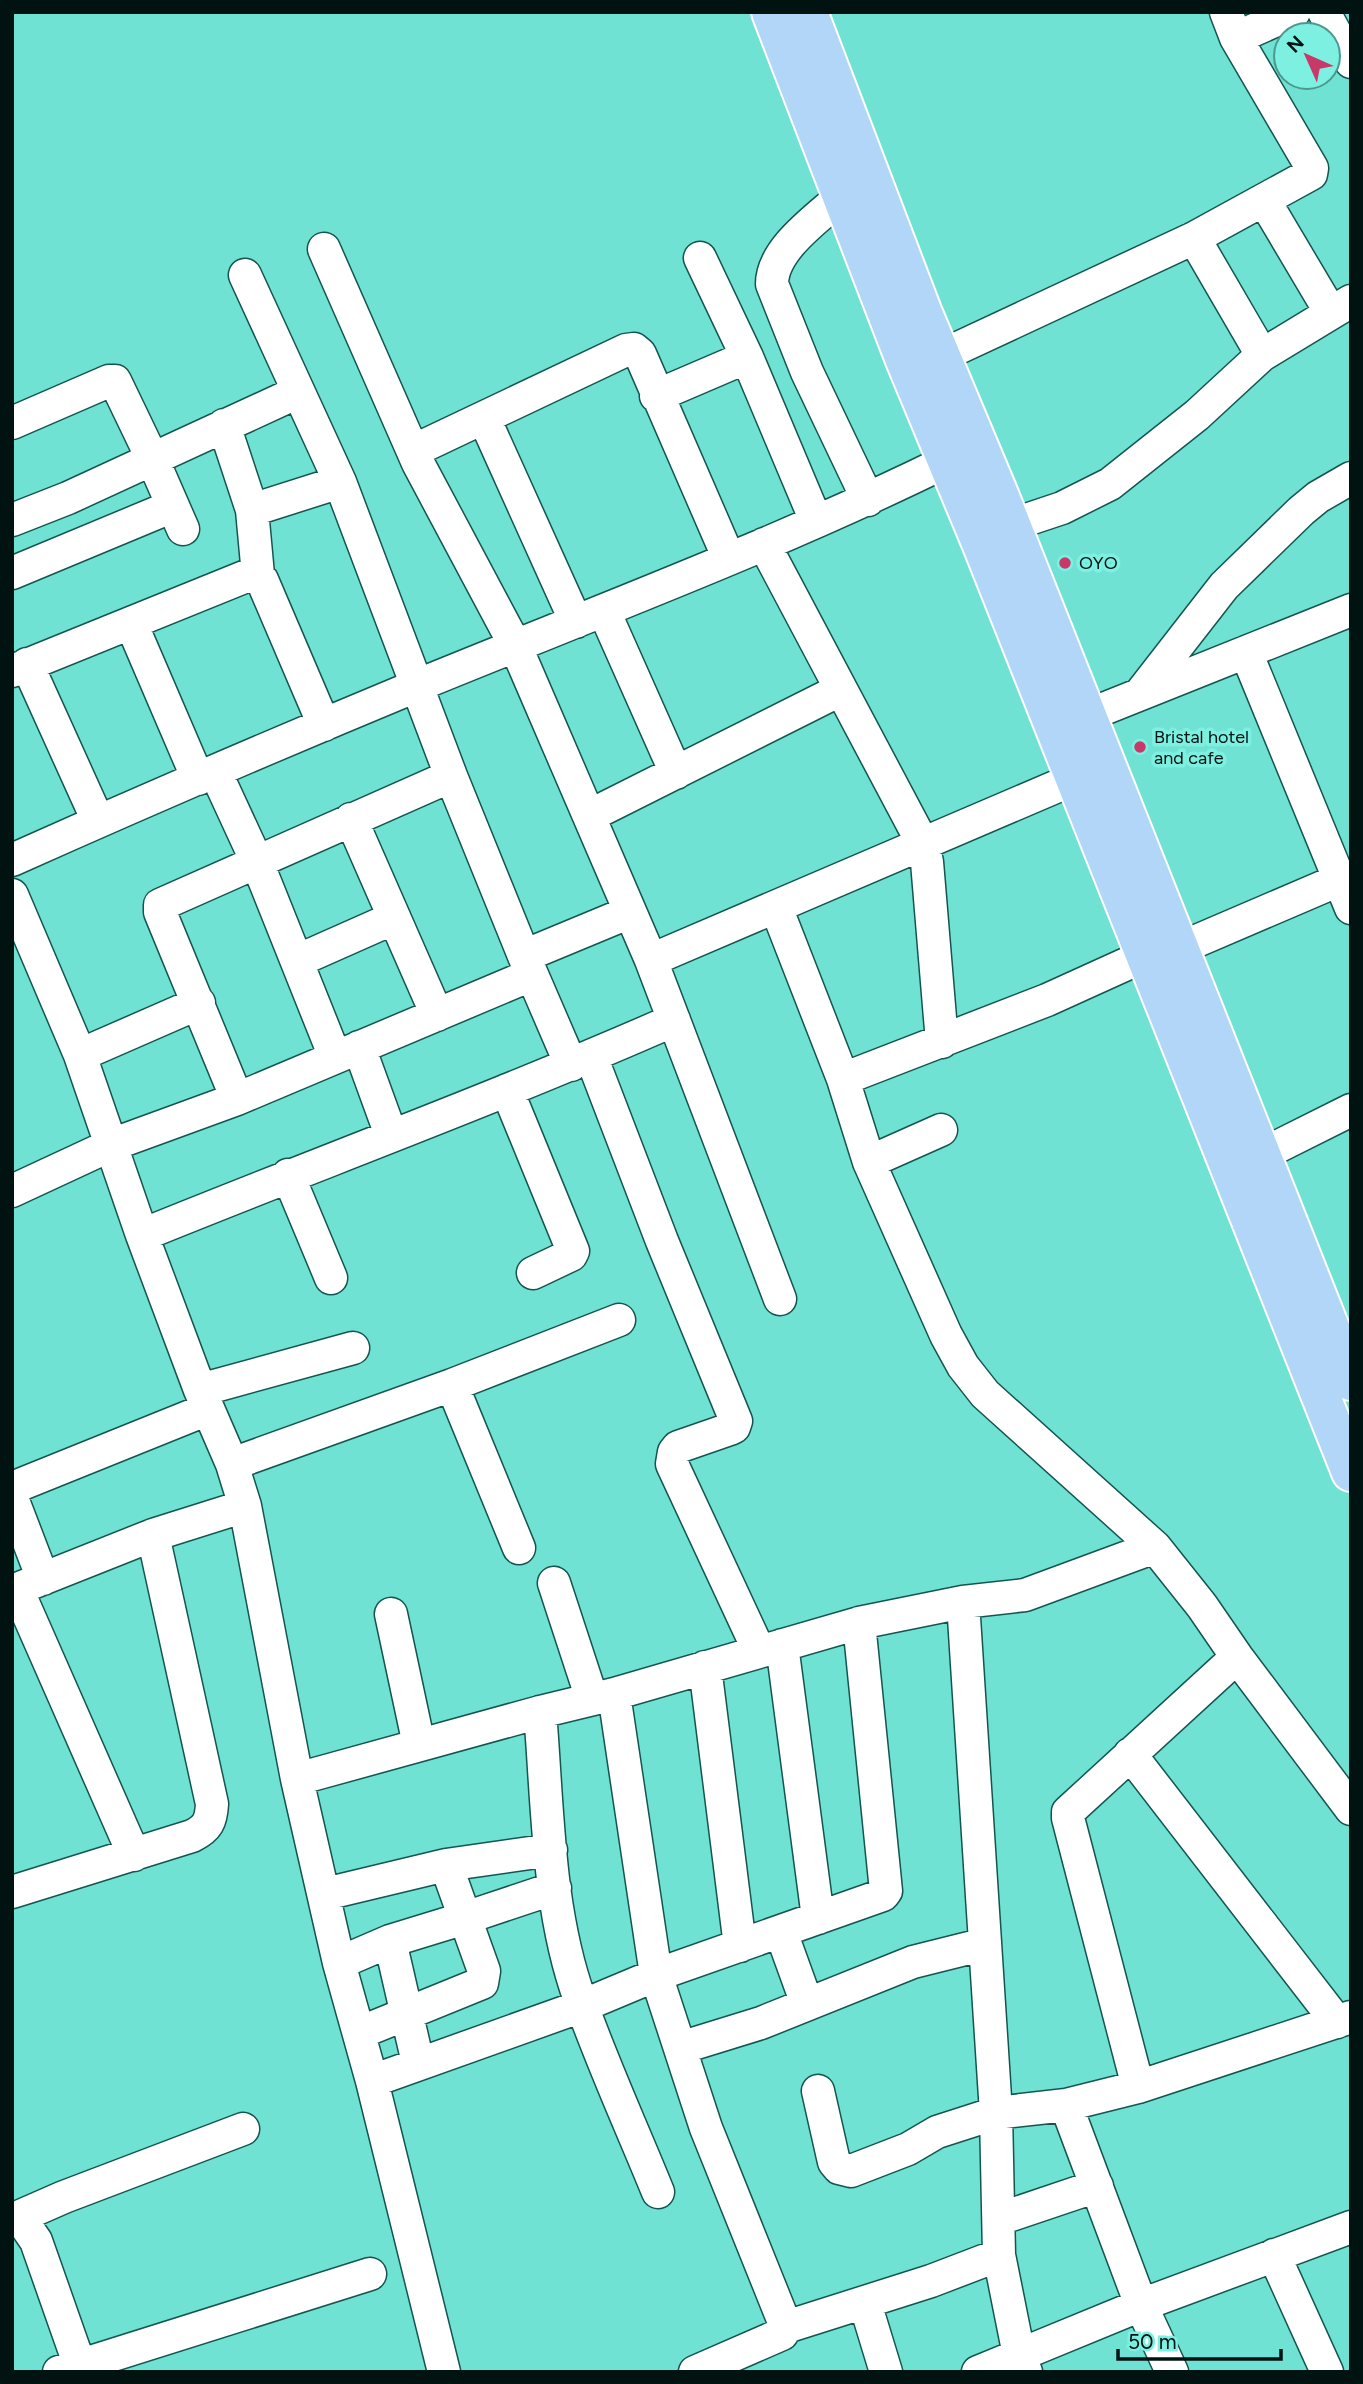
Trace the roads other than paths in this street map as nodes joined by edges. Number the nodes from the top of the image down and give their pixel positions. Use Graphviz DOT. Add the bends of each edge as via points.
graph roads {
  1 [pos="771,12"];
  2 [pos="808,12"];
  3 [pos="1294,12"];
  4 [pos="1324,12"];
  5 [pos="1231,25"];
  6 [pos="1351,62"];
  7 [pos="842,196"];
  8 [pos="1264,200"];
  9 [pos="1194,238"];
  10 [pos="324,249"];
  11 [pos="701,258"];
  12 [pos="245,275"];
  13 [pos="1341,307"];
  14 [pos="1262,355"];
  15 [pos="940,356"];
  16 [pos="747,357"];
  17 [pos="298,391"];
  18 [pos="656,396"];
  19 [pos="484,418"];
  20 [pos="12,423"];
  21 [pos="224,425"];
  22 [pos="414,451"];
  23 [pos="152,458"];
  24 [pos="947,461"];
  25 [pos="1351,478"];
  26 [pos="340,482"];
  27 [pos="868,500"];
  28 [pos="252,510"];
  29 [pos="12,520"];
  30 [pos="816,521"];
  31 [pos="1011,525"];
  32 [pos="764,544"];
  33 [pos="729,559"];
  34 [pos="12,573"];
  35 [pos="258,575"];
  36 [pos="1351,610"];
  37 [pos="590,616"];
  38 [pos="131,623"];
  39 [pos="516,647"];
  40 [pos="1246,652"];
  41 [pos="20,668"];
  42 [pos="417,686"];
  43 [pos="840,690"];
  44 [pos="1140,694"];
  45 [pos="1086,716"];
  46 [pos="324,725"];
  47 [pos="676,773"];
  48 [pos="206,775"];
  49 [pos="451,776"];
  50 [pos="1074,779"];
  51 [pos="589,816"];
  52 [pos="351,819"];
  53 [pos="98,821"];
  54 [pos="923,844"];
  55 [pos="12,860"];
  56 [pos="257,862"];
  57 [pos="1345,894"];
  58 [pos="12,895"];
  59 [pos="776,907"];
  60 [pos="630,912"];
  61 [pos="394,918"];
  62 [pos="1161,952"];
  63 [pos="651,960"];
  64 [pos="297,961"];
  65 [pos="528,965"];
  66 [pos="199,1003"];
  67 [pos="437,1015"];
  68 [pos="674,1020"];
  69 [pos="942,1042"];
  70 [pos="347,1052"];
  71 [pos="80,1055"];
  72 [pos="581,1061"];
  73 [pos="843,1079"];
  74 [pos="507,1090"];
  75 [pos="237,1099"];
  76 [pos="1351,1110"];
  77 [pos="941,1130"];
  78 [pos="391,1135"];
  79 [pos="111,1145"];
  80 [pos="1261,1155"];
  81 [pos="869,1162"];
  82 [pos="288,1175"];
  83 [pos="12,1191"];
  84 [pos="142,1235"];
  85 [pos="533,1273"];
  86 [pos="331,1278"];
  87 [pos="780,1299"];
  88 [pos="619,1320"];
  89 [pos="352,1348"];
  90 [pos="1351,1381"];
  91 [pos="452,1385"];
  92 [pos="204,1400"];
  93 [pos="233,1464"];
  94 [pos="1351,1472"];
  95 [pos="12,1488"];
  96 [pos="12,1498"];
  97 [pos="245,1506"];
  98 [pos="153,1535"];
  99 [pos="1155,1547"];
  100 [pos="519,1548"];
  101 [pos="554,1583"];
  102 [pos="24,1586"];
  103 [pos="963,1602"];
  104 [pos="391,1614"];
  105 [pos="859,1623"];
  106 [pos="770,1648"];
  107 [pos="1237,1657"];
  108 [pos="705,1667"];
  109 [pos="603,1696"];
  110 [pos="540,1712"];
  111 [pos="419,1745"];
  112 [pos="1130,1754"];
  113 [pos="297,1779"];
  114 [pos="1351,1809"];
  115 [pos="551,1850"];
  116 [pos="134,1854"];
  117 [pos="446,1865"];
  118 [pos="555,1888"];
  119 [pos="12,1892"];
  120 [pos="325,1894"];
  121 [pos="465,1918"];
  122 [pos="818,1918"];
  123 [pos="781,1932"];
  124 [pos="390,1941"];
  125 [pos="985,1944"];
  126 [pos="740,1947"];
  127 [pos="339,1963"];
  128 [pos="656,1975"];
  129 [pos="807,2004"];
  130 [pos="582,2006"];
  131 [pos="406,2015"];
  132 [pos="1344,2020"];
  133 [pos="359,2033"];
  134 [pos="680,2048"];
  135 [pos="418,2063"];
  136 [pos="372,2081"];
  137 [pos="1139,2087"];
  138 [pos="818,2091"];
  139 [pos="1066,2105"];
  140 [pos="996,2113"];
  141 [pos="243,2129"];
  142 [pos="1097,2186"];
  143 [pos="658,2192"];
  144 [pos="999,2218"];
  145 [pos="14,2219"];
  146 [pos="1351,2227"];
  147 [pos="999,2255"];
  148 [pos="1273,2255"];
  149 [pos="370,2274"];
  150 [pos="864,2303"];
  151 [pos="1141,2305"];
  152 [pos="786,2327"];
  153 [pos="1022,2364"];
  154 [pos="73,2369"];
  155 [pos="444,2372"];
  156 [pos="695,2372"];
  157 [pos="886,2372"];
  158 [pos="978,2372"];
  159 [pos="1172,2372"];
  160 [pos="1327,2372"];
  1 -- 7 [label="highway"];
  2 -- 15 [label="highway"];
  3 -- 5 [label="street"];
  4 -- 6 [label="street"];
  5 -- 8 [label="street" via="1313,170"];
  7 -- 24 [label="highway"];
  7 -- 27 [label="street" via="786,248 772,274 772,284 807,372"];
  8 -- 9 [label="street"];
  8 -- 13 [label="street"];
  9 -- 14 [label="street"];
  9 -- 15 [label="street"];
  10 -- 22 [label="street"];
  11 -- 16 [label="street"];
  12 -- 17 [label="street"];
  13 -- 14 [label="street"];
  14 -- 31 [label="street" via="1111,484 1062,508"];
  15 -- 31 [label="highway"];
  16 -- 18 [label="street"];
  16 -- 30 [label="street"];
  17 -- 21 [label="street"];
  17 -- 26 [label="street"];
  18 -- 19 [label="street" via="634,349"];
  18 -- 33 [label="street"];
  19 -- 22 [label="street"];
  19 -- 37 [label="street"];
  20 -- 23 [label="street" via="113,380"];
  21 -- 23 [label="street"];
  21 -- 28 [label="street"];
  22 -- 39 [label="street"];
  23 -- 29 [label="street"];
  23 -- 34 [label="street" via="178,518"];
  24 -- 27 [label="street"];
  24 -- 50 [label="highway"];
  25 -- 44 [label="street" via="1301,512 1224,586"];
  26 -- 28 [label="street"];
  26 -- 42 [label="street"];
  27 -- 30 [label="street"];
  28 -- 35 [label="street"];
  30 -- 32 [label="street"];
  31 -- 45 [label="highway"];
  32 -- 33 [label="street"];
  32 -- 43 [label="street"];
  33 -- 37 [label="street"];
  35 -- 38 [label="street" via="250,574"];
  35 -- 46 [label="street"];
  36 -- 40 [label="street"];
  37 -- 39 [label="street"];
  37 -- 47 [label="street"];
  38 -- 41 [label="street"];
  38 -- 48 [label="street"];
  39 -- 42 [label="street"];
  39 -- 51 [label="street"];
  40 -- 44 [label="street"];
  40 -- 57 [label="street"];
  41 -- 53 [label="street"];
  42 -- 46 [label="street"];
  42 -- 49 [label="street"];
  43 -- 47 [label="street"];
  43 -- 54 [label="street"];
  44 -- 45 [label="street"];
  45 -- 62 [label="highway"];
  46 -- 48 [label="street"];
  47 -- 51 [label="street"];
  48 -- 53 [label="street"];
  48 -- 56 [label="street"];
  49 -- 52 [label="street"];
  49 -- 65 [label="street"];
  50 -- 54 [label="street"];
  50 -- 62 [label="highway"];
  51 -- 60 [label="street"];
  52 -- 56 [label="street"];
  52 -- 61 [label="street"];
  53 -- 55 [label="street"];
  54 -- 59 [label="street"];
  54 -- 69 [label="street"];
  56 -- 64 [label="street"];
  56 -- 66 [label="street" via="158,907"];
  57 -- 62 [label="street"];
  58 -- 71 [label="street"];
  59 -- 63 [label="street"];
  59 -- 73 [label="street"];
  60 -- 63 [label="street"];
  60 -- 65 [label="street"];
  61 -- 64 [label="street"];
  61 -- 67 [label="street"];
  62 -- 69 [label="street"];
  62 -- 80 [label="highway"];
  62 -- 94 [label="highway"];
  63 -- 68 [label="street"];
  64 -- 70 [label="street"];
  65 -- 67 [label="street"];
  65 -- 72 [label="street"];
  66 -- 71 [label="street"];
  66 -- 75 [label="street"];
  67 -- 70 [label="street"];
  68 -- 72 [label="street"];
  68 -- 87 [label="street"];
  69 -- 73 [label="street"];
  70 -- 75 [label="street"];
  70 -- 78 [label="street"];
  71 -- 79 [label="street"];
  72 -- 74 [label="street"];
  72 -- 106 [label="street" via="736,1419 734,1427 678,1447 672,1464"];
  73 -- 81 [label="street"];
  74 -- 78 [label="street"];
  74 -- 85 [label="street" via="573,1251"];
  75 -- 79 [label="street"];
  76 -- 80 [label="street"];
  77 -- 81 [label="street"];
  78 -- 82 [label="street"];
  79 -- 83 [label="street"];
  79 -- 84 [label="street"];
  80 -- 90 [label="highway"];
  81 -- 99 [label="street" via="963,1366 985,1394"];
  82 -- 84 [label="street"];
  82 -- 86 [label="street"];
  84 -- 92 [label="street"];
  88 -- 91 [label="street"];
  89 -- 92 [label="street"];
  91 -- 93 [label="street"];
  91 -- 100 [label="street"];
  92 -- 93 [label="street"];
  92 -- 95 [label="street"];
  93 -- 97 [label="street"];
  96 -- 102 [label="street"];
  97 -- 98 [label="street"];
  97 -- 113 [label="street"];
  98 -- 102 [label="street"];
  98 -- 116 [label="street" via="212,1804 205,1829"];
  99 -- 103 [label="street" via="1025,1595"];
  99 -- 107 [label="street"];
  101 -- 109 [label="street"];
  102 -- 116 [label="street"];
  103 -- 105 [label="street"];
  103 -- 125 [label="street"];
  104 -- 111 [label="street"];
  105 -- 106 [label="street"];
  105 -- 122 [label="street" via="885,1893"];
  106 -- 108 [label="street"];
  106 -- 122 [label="street"];
  107 -- 112 [label="street"];
  107 -- 114 [label="street"];
  108 -- 109 [label="street"];
  108 -- 126 [label="street"];
  109 -- 110 [label="street"];
  109 -- 128 [label="street"];
  110 -- 111 [label="street"];
  110 -- 115 [label="street"];
  111 -- 113 [label="street"];
  112 -- 132 [label="street"];
  112 -- 137 [label="street" via="1068,1812 1068,1818"];
  113 -- 120 [label="street"];
  115 -- 117 [label="street"];
  115 -- 118 [label="street"];
  116 -- 119 [label="street"];
  117 -- 120 [label="street"];
  117 -- 121 [label="street"];
  118 -- 121 [label="street"];
  118 -- 130 [label="street"];
  120 -- 127 [label="street"];
  121 -- 124 [label="street"];
  121 -- 131 [label="street" via="484,1970 482,1983"];
  122 -- 123 [label="street"];
  123 -- 126 [label="street"];
  123 -- 129 [label="street"];
  124 -- 127 [label="street"];
  124 -- 131 [label="street"];
  125 -- 129 [label="street" via="913,1962"];
  125 -- 140 [label="street"];
  126 -- 128 [label="street"];
  127 -- 133 [label="street"];
  128 -- 130 [label="street"];
  128 -- 134 [label="street"];
  129 -- 134 [label="street"];
  130 -- 135 [label="street"];
  130 -- 143 [label="street"];
  131 -- 133 [label="street"];
  131 -- 135 [label="street"];
  132 -- 137 [label="street"];
  133 -- 136 [label="street"];
  134 -- 152 [label="street" via="706,2128"];
  135 -- 136 [label="street"];
  136 -- 155 [label="street"];
  137 -- 139 [label="street"];
  138 -- 140 [label="street" via="834,2162 844,2171"];
  139 -- 140 [label="street"];
  139 -- 142 [label="street"];
  140 -- 144 [label="street"];
  141 -- 145 [label="street"];
  142 -- 144 [label="street"];
  142 -- 151 [label="street"];
  144 -- 147 [label="street"];
  145 -- 154 [label="street" via="30,2229 36,2241"];
  146 -- 148 [label="street"];
  147 -- 150 [label="street"];
  147 -- 153 [label="street"];
  148 -- 151 [label="street"];
  148 -- 160 [label="street"];
  149 -- 154 [label="street"];
  150 -- 152 [label="street"];
  150 -- 157 [label="street"];
  151 -- 153 [label="street"];
  151 -- 159 [label="street"];
  152 -- 156 [label="street" via="782,2334"];
  153 -- 158 [label="street"];
}
